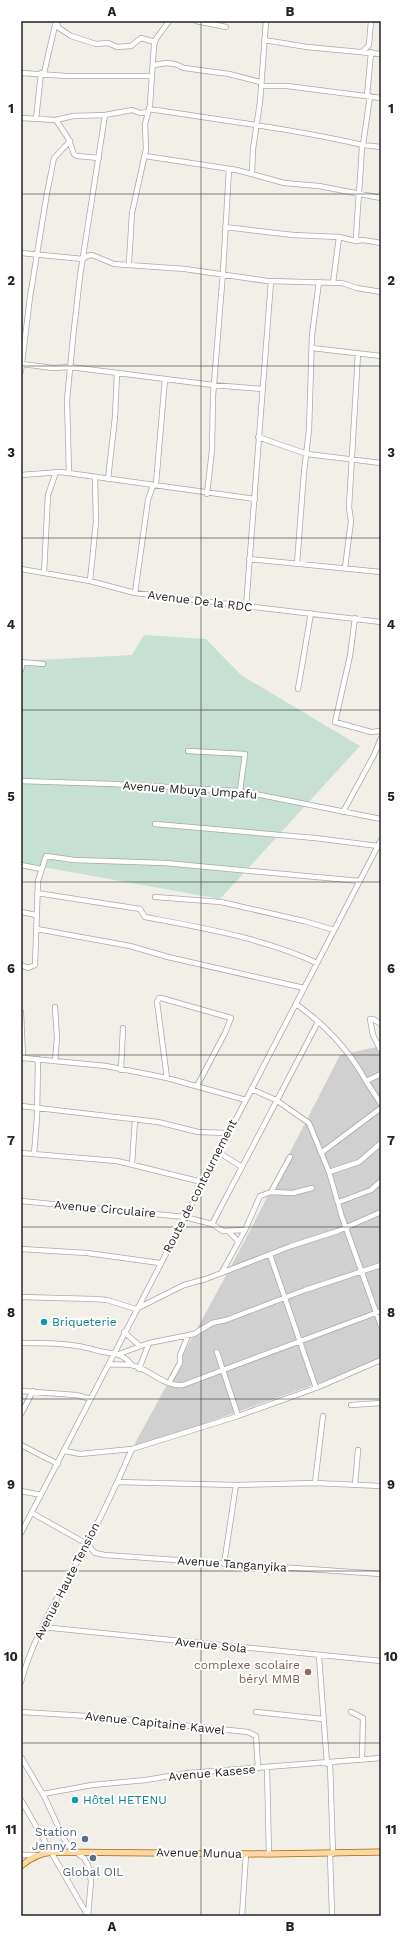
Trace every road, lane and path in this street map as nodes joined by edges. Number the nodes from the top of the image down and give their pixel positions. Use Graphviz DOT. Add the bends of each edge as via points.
graph roads {
  1 [pos="169,21"];
  2 [pos="196,21"];
  3 [pos="266,21"];
  4 [pos="371,21"];
  5 [pos="56,22"];
  6 [pos="226,26"];
  7 [pos="264,40"];
  8 [pos="155,42"];
  9 [pos="369,46"];
  10 [pos="362,52"];
  11 [pos="371,52"];
  12 [pos="381,54"];
  13 [pos="154,65"];
  14 [pos="21,73"];
  15 [pos="43,73"];
  16 [pos="152,76"];
  17 [pos="261,84"];
  18 [pos="368,96"];
  19 [pos="381,98"];
  20 [pos="149,111"];
  21 [pos="106,115"];
  22 [pos="21,118"];
  23 [pos="36,119"];
  24 [pos="56,120"];
  25 [pos="258,125"];
  26 [pos="70,141"];
  27 [pos="363,144"];
  28 [pos="381,147"];
  29 [pos="145,156"];
  30 [pos="98,158"];
  31 [pos="229,169"];
  32 [pos="252,174"];
  33 [pos="358,194"];
  34 [pos="381,198"];
  35 [pos="225,227"];
  36 [pos="339,237"];
  37 [pos="356,241"];
  38 [pos="381,243"];
  39 [pos="21,253"];
  40 [pos="37,254"];
  41 [pos="83,259"];
  42 [pos="129,263"];
  43 [pos="223,275"];
  44 [pos="271,280"];
  45 [pos="319,282"];
  46 [pos="333,283"];
  47 [pos="381,292"];
  48 [pos="312,348"];
  49 [pos="358,352"];
  50 [pos="381,356"];
  51 [pos="22,364"];
  52 [pos="70,367"];
  53 [pos="21,371"];
  54 [pos="117,373"];
  55 [pos="165,379"];
  56 [pos="213,386"];
  57 [pos="262,389"];
  58 [pos="258,437"];
  59 [pos="307,454"];
  60 [pos="352,460"];
  61 [pos="381,463"];
  62 [pos="56,472"];
  63 [pos="69,473"];
  64 [pos="21,475"];
  65 [pos="96,478"];
  66 [pos="108,479"];
  67 [pos="156,484"];
  68 [pos="207,494"];
  69 [pos="256,499"];
  70 [pos="249,559"];
  71 [pos="297,564"];
  72 [pos="345,568"];
  73 [pos="21,569"];
  74 [pos="381,572"];
  75 [pos="44,573"];
  76 [pos="90,581"];
  77 [pos="136,593"];
  78 [pos="246,607"];
  79 [pos="312,613"];
  80 [pos="355,618"];
  81 [pos="381,622"];
  82 [pos="22,662"];
  83 [pos="43,664"];
  84 [pos="21,670"];
  85 [pos="298,689"];
  86 [pos="381,731"];
  87 [pos="381,738"];
  88 [pos="188,751"];
  89 [pos="21,781"];
  90 [pos="240,791"];
  91 [pos="343,812"];
  92 [pos="381,819"];
  93 [pos="155,824"];
  94 [pos="381,840"];
  95 [pos="378,846"];
  96 [pos="21,864"];
  97 [pos="41,869"];
  98 [pos="360,881"];
  99 [pos="37,893"];
  100 [pos="155,896"];
  101 [pos="21,912"];
  102 [pos="36,915"];
  103 [pos="37,929"];
  104 [pos="334,930"];
  105 [pos="317,963"];
  106 [pos="21,965"];
  107 [pos="304,988"];
  108 [pos="296,1004"];
  109 [pos="55,1007"];
  110 [pos="21,1012"];
  111 [pos="318,1022"];
  112 [pos="381,1024"];
  113 [pos="123,1028"];
  114 [pos="381,1051"];
  115 [pos="22,1058"];
  116 [pos="38,1060"];
  117 [pos="55,1062"];
  118 [pos="121,1070"];
  119 [pos="381,1074"];
  120 [pos="167,1078"];
  121 [pos="366,1081"];
  122 [pos="197,1086"];
  123 [pos="251,1089"];
  124 [pos="246,1100"];
  125 [pos="276,1100"];
  126 [pos="381,1104"];
  127 [pos="21,1106"];
  128 [pos="37,1108"];
  129 [pos="381,1108"];
  130 [pos="135,1120"];
  131 [pos="228,1132"];
  132 [pos="381,1143"];
  133 [pos="218,1152"];
  134 [pos="21,1153"];
  135 [pos="321,1153"];
  136 [pos="34,1154"];
  137 [pos="290,1157"];
  138 [pos="132,1164"];
  139 [pos="242,1167"];
  140 [pos="329,1172"];
  141 [pos="381,1181"];
  142 [pos="202,1182"];
  143 [pos="312,1188"];
  144 [pos="271,1192"];
  145 [pos="21,1200"];
  146 [pos="339,1202"];
  147 [pos="381,1212"];
  148 [pos="185,1216"];
  149 [pos="212,1224"];
  150 [pos="346,1227"];
  151 [pos="245,1230"];
  152 [pos="228,1231"];
  153 [pos="238,1242"];
  154 [pos="21,1249"];
  155 [pos="270,1254"];
  156 [pos="160,1263"];
  157 [pos="381,1265"];
  158 [pos="222,1272"];
  159 [pos="362,1272"];
  160 [pos="21,1297"];
  161 [pos="285,1298"];
  162 [pos="136,1309"];
  163 [pos="381,1311"];
  164 [pos="376,1312"];
  165 [pos="381,1326"];
  166 [pos="124,1332"];
  167 [pos="188,1336"];
  168 [pos="300,1342"];
  169 [pos="149,1343"];
  170 [pos="21,1344"];
  171 [pos="140,1346"];
  172 [pos="217,1352"];
  173 [pos="116,1353"];
  174 [pos="381,1360"];
  175 [pos="109,1364"];
  176 [pos="132,1365"];
  177 [pos="139,1369"];
  178 [pos="223,1371"];
  179 [pos="169,1383"];
  180 [pos="316,1388"];
  181 [pos="21,1391"];
  182 [pos="33,1391"];
  183 [pos="92,1399"];
  184 [pos="381,1403"];
  185 [pos="351,1405"];
  186 [pos="21,1414"];
  187 [pos="238,1416"];
  188 [pos="323,1416"];
  189 [pos="21,1445"];
  190 [pos="132,1449"];
  191 [pos="358,1450"];
  192 [pos="65,1451"];
  193 [pos="58,1464"];
  194 [pos="117,1482"];
  195 [pos="315,1483"];
  196 [pos="236,1485"];
  197 [pos="355,1486"];
  198 [pos="381,1486"];
  199 [pos="21,1491"];
  200 [pos="41,1495"];
  201 [pos="32,1513"];
  202 [pos="21,1533"];
  203 [pos="87,1544"];
  204 [pos="224,1564"];
  205 [pos="381,1574"];
  206 [pos="42,1627"];
  207 [pos="319,1656"];
  208 [pos="381,1661"];
  209 [pos="21,1682"];
  210 [pos="21,1712"];
  211 [pos="256,1712"];
  212 [pos="352,1712"];
  213 [pos="323,1719"];
  214 [pos="21,1757"];
  215 [pos="381,1758"];
  216 [pos="362,1760"];
  217 [pos="329,1763"];
  218 [pos="258,1768"];
  219 [pos="266,1768"];
  220 [pos="43,1794"];
  221 [pos="21,1800"];
  222 [pos="74,1851"];
  223 [pos="51,1852"];
  224 [pos="381,1852"];
  225 [pos="246,1854"];
  226 [pos="269,1854"];
  227 [pos="331,1854"];
  228 [pos="21,1855"];
  229 [pos="37,1856"];
  230 [pos="21,1866"];
  231 [pos="88,1916"];
  232 [pos="242,1916"];
  233 [pos="332,1916"];
  1 -- 8 [label="street"];
  2 -- 6 [label="street"];
  3 -- 7 [label="street"];
  4 -- 9 [label="street"];
  5 -- 8 [label="street" via="59,28 71,36 96,44 131,46 141,38"];
  5 -- 15 [label="street"];
  7 -- 10 [label="street"];
  7 -- 17 [label="street"];
  8 -- 13 [label="street"];
  9 -- 10 [label="street"];
  9 -- 11 [label="street"];
  10 -- 11 [label="street"];
  11 -- 12 [label="street"];
  11 -- 18 [label="street"];
  13 -- 16 [label="street"];
  13 -- 17 [label="street" via="170,64 201,72 229,74"];
  14 -- 15 [label="street"];
  15 -- 16 [label="street" via="67,76"];
  15 -- 23 [label="street"];
  16 -- 20 [label="street"];
  17 -- 18 [label="street"];
  17 -- 25 [label="street"];
  18 -- 19 [label="street"];
  18 -- 27 [label="street"];
  20 -- 21 [label="street" via="144,113 132,110"];
  20 -- 25 [label="street"];
  20 -- 29 [label="street" via="145,124"];
  21 -- 24 [label="street" via="73,116"];
  21 -- 30 [label="street"];
  22 -- 23 [label="street"];
  23 -- 24 [label="street"];
  24 -- 26 [label="street"];
  25 -- 27 [label="street" via="306,134 320,134"];
  25 -- 32 [label="street" via="253,149"];
  26 -- 30 [label="street" via="77,156"];
  26 -- 40 [label="street" via="54,158"];
  27 -- 28 [label="street"];
  27 -- 33 [label="street"];
  29 -- 31 [label="street"];
  29 -- 42 [label="street" via="132,213"];
  30 -- 41 [label="street"];
  31 -- 32 [label="street"];
  31 -- 35 [label="street"];
  32 -- 33 [label="street" via="278,182 319,186"];
  33 -- 34 [label="street"];
  33 -- 37 [label="street"];
  35 -- 36 [label="street" via="293,235"];
  35 -- 43 [label="street"];
  36 -- 37 [label="street"];
  36 -- 46 [label="street"];
  37 -- 38 [label="street"];
  39 -- 40 [label="street"];
  40 -- 41 [label="street"];
  40 -- 51 [label="street"];
  41 -- 43 [label="street" via="92,255 114,264 185,269"];
  41 -- 52 [label="street"];
  43 -- 44 [label="street"];
  43 -- 56 [label="street"];
  44 -- 45 [label="street"];
  44 -- 57 [label="street"];
  45 -- 46 [label="street"];
  45 -- 48 [label="street"];
  46 -- 47 [label="street"];
  48 -- 49 [label="street"];
  48 -- 59 [label="street"];
  49 -- 50 [label="street"];
  49 -- 60 [label="street"];
  51 -- 52 [label="street" via="53,368"];
  51 -- 53 [label="street"];
  52 -- 54 [label="street"];
  52 -- 63 [label="street" via="67,400"];
  54 -- 55 [label="street"];
  54 -- 66 [label="street"];
  55 -- 56 [label="street"];
  55 -- 67 [label="street"];
  56 -- 57 [label="street"];
  56 -- 68 [label="street" via="212,450"];
  57 -- 58 [label="street"];
  58 -- 59 [label="street"];
  58 -- 69 [label="street"];
  59 -- 60 [label="street"];
  59 -- 71 [label="street"];
  60 -- 61 [label="street"];
  60 -- 72 [label="street" via="349,507 351,521"];
  62 -- 63 [label="street"];
  62 -- 64 [label="street"];
  62 -- 75 [label="street" via="48,495"];
  63 -- 65 [label="street"];
  65 -- 66 [label="street"];
  65 -- 76 [label="street" via="96,522"];
  66 -- 67 [label="street"];
  67 -- 68 [label="street"];
  67 -- 77 [label="street" via="148,500"];
  68 -- 69 [label="street"];
  69 -- 70 [label="street"];
  70 -- 71 [label="street"];
  70 -- 78 [label="street"];
  71 -- 72 [label="street"];
  72 -- 74 [label="street"];
  73 -- 75 [label="street, Avenue De la RDC"];
  75 -- 76 [label="street, Avenue De la RDC"];
  76 -- 77 [label="street, Avenue De la RDC"];
  77 -- 78 [label="street, Avenue De la RDC"];
  78 -- 79 [label="street, Avenue De la RDC"];
  79 -- 80 [label="street, Avenue De la RDC"];
  79 -- 85 [label="street"];
  80 -- 81 [label="street, Avenue De la RDC"];
  80 -- 86 [label="street" via="350,656 335,722 371,732"];
  82 -- 83 [label="street"];
  82 -- 84 [label="street"];
  87 -- 91 [label="street"];
  88 -- 90 [label="street" via="245,754"];
  89 -- 90 [label="street, Avenue Mbuya Umpafu"];
  90 -- 91 [label="street, Avenue Mbuya Umpafu"];
  91 -- 92 [label="street, Avenue Mbuya Umpafu"];
  93 -- 95 [label="street"];
  94 -- 95 [label="street, Route de contournement"];
  95 -- 98 [label="street, Route de contournement"];
  96 -- 97 [label="street"];
  97 -- 98 [label="street" via="46,856 82,861 165,863"];
  97 -- 99 [label="street"];
  98 -- 104 [label="street, Route de contournement"];
  99 -- 102 [label="street"];
  99 -- 105 [label="street" via="140,909 145,917 265,943"];
  100 -- 104 [label="street" via="221,902"];
  101 -- 102 [label="street"];
  102 -- 103 [label="street"];
  103 -- 106 [label="street" via="35,965 28,968"];
  103 -- 107 [label="street" via="130,946"];
  104 -- 105 [label="street, Route de contournement"];
  105 -- 107 [label="street, Route de contournement"];
  107 -- 108 [label="street, Route de contournement"];
  108 -- 111 [label="street"];
  108 -- 123 [label="street, Route de contournement"];
  109 -- 117 [label="street"];
  110 -- 115 [label="street"];
  111 -- 121 [label="street" via="356,1062"];
  111 -- 125 [label="street"];
  112 -- 114 [label="street" via="370,1019 373,1035"];
  113 -- 118 [label="street"];
  115 -- 116 [label="street"];
  116 -- 117 [label="street"];
  116 -- 128 [label="street"];
  117 -- 118 [label="street"];
  118 -- 120 [label="street"];
  119 -- 121 [label="street"];
  120 -- 122 [label="street"];
  120 -- 122 [label="street" via="158,998 231,1018"];
  121 -- 126 [label="street"];
  122 -- 124 [label="street"];
  123 -- 124 [label="street, Route de contournement"];
  123 -- 125 [label="street"];
  124 -- 131 [label="street, Route de contournement"];
  125 -- 135 [label="street" via="308,1121"];
  125 -- 139 [label="street"];
  127 -- 128 [label="street"];
  128 -- 130 [label="street"];
  128 -- 136 [label="street"];
  129 -- 135 [label="street"];
  130 -- 131 [label="street" via="158,1122 198,1132"];
  130 -- 138 [label="street"];
  131 -- 133 [label="street, Route de contournement"];
  132 -- 140 [label="street" via="359,1162"];
  133 -- 139 [label="street"];
  133 -- 142 [label="street, Route de contournement"];
  134 -- 136 [label="street"];
  135 -- 140 [label="street"];
  136 -- 138 [label="street"];
  137 -- 144 [label="street"];
  138 -- 142 [label="street"];
  139 -- 149 [label="street"];
  140 -- 146 [label="street"];
  141 -- 146 [label="street" via="371,1190"];
  142 -- 148 [label="street, Route de contournement"];
  143 -- 144 [label="street" via="293,1192"];
  144 -- 151 [label="street" via="260,1196"];
  145 -- 148 [label="street, Avenue Circulaire"];
  146 -- 150 [label="street"];
  147 -- 150 [label="street"];
  148 -- 149 [label="street, Avenue Circulaire"];
  148 -- 156 [label="street, Route de contournement"];
  149 -- 152 [label="street, Avenue Circulaire" via="218,1229"];
  150 -- 155 [label="street"];
  150 -- 159 [label="street"];
  151 -- 152 [label="street"];
  151 -- 153 [label="street"];
  152 -- 153 [label="street"];
  153 -- 158 [label="street"];
  154 -- 156 [label="street" via="87,1253"];
  155 -- 158 [label="street"];
  155 -- 161 [label="street"];
  156 -- 162 [label="street, Route de contournement"];
  157 -- 159 [label="street"];
  158 -- 162 [label="street" via="184,1285"];
  159 -- 161 [label="street"];
  159 -- 164 [label="street"];
  160 -- 162 [label="street" via="107,1300"];
  161 -- 167 [label="street" via="212,1323"];
  161 -- 168 [label="street"];
  162 -- 166 [label="street, Route de contournement"];
  163 -- 164 [label="street"];
  164 -- 165 [label="street"];
  164 -- 168 [label="street"];
  166 -- 171 [label="street"];
  166 -- 173 [label="street, Route de contournement"];
  167 -- 169 [label="street"];
  167 -- 179 [label="street" via="180,1355 180,1363"];
  168 -- 178 [label="street"];
  168 -- 180 [label="street"];
  169 -- 171 [label="street"];
  169 -- 177 [label="street"];
  170 -- 173 [label="street" via="56,1343"];
  171 -- 173 [label="street"];
  172 -- 178 [label="street"];
  173 -- 175 [label="street, Route de contournement"];
  173 -- 176 [label="street"];
  174 -- 180 [label="street"];
  175 -- 176 [label="street"];
  175 -- 183 [label="street, Route de contournement"];
  176 -- 177 [label="street"];
  177 -- 179 [label="street"];
  178 -- 179 [label="street" via="183,1385"];
  178 -- 187 [label="street"];
  180 -- 187 [label="street"];
  181 -- 182 [label="street"];
  182 -- 183 [label="street"];
  182 -- 186 [label="street"];
  183 -- 192 [label="street, Route de contournement"];
  184 -- 185 [label="street"];
  187 -- 190 [label="street"];
  188 -- 195 [label="street"];
  189 -- 193 [label="street"];
  190 -- 192 [label="street" via="80,1454"];
  190 -- 194 [label="street, Avenue Haute Tension"];
  191 -- 197 [label="street"];
  192 -- 193 [label="street, Route de contournement"];
  193 -- 200 [label="street, Route de contournement"];
  194 -- 196 [label="street"];
  194 -- 203 [label="street, Avenue Haute Tension"];
  195 -- 196 [label="street"];
  195 -- 197 [label="street"];
  196 -- 204 [label="street"];
  197 -- 198 [label="street"];
  199 -- 200 [label="street"];
  200 -- 201 [label="street, Route de contournement"];
  201 -- 202 [label="street, Route de contournement"];
  201 -- 203 [label="street, Avenue Tanganyika"];
  203 -- 204 [label="street, Avenue Tanganyika" via="95,1553 111,1556"];
  203 -- 206 [label="street, Avenue Haute Tension"];
  204 -- 205 [label="street, Avenue Tanganyika"];
  206 -- 207 [label="street, Avenue Sola"];
  206 -- 209 [label="street, Avenue Haute Tension"];
  207 -- 208 [label="street, Avenue Sola"];
  207 -- 213 [label="street"];
  210 -- 218 [label="street, Avenue Capitaine Kawel" via="104,1717 248,1732 256,1736"];
  211 -- 213 [label="street"];
  212 -- 216 [label="street" via="363,1718"];
  213 -- 217 [label="street"];
  214 -- 220 [label="street"];
  215 -- 216 [label="street, Avenue Kasese"];
  216 -- 217 [label="street, Avenue Kasese"];
  217 -- 219 [label="street, Avenue Kasese"];
  217 -- 227 [label="street"];
  218 -- 219 [label="street, Avenue Kasese"];
  218 -- 220 [label="street, Avenue Kasese" via="188,1773"];
  219 -- 226 [label="street"];
  220 -- 222 [label="street" via="64,1838"];
  221 -- 223 [label="street"];
  222 -- 223 [label="main road, Avenue Munua"];
  222 -- 225 [label="main road, Avenue Munua"];
  222 -- 231 [label="street" via="84,1858 90,1874"];
  223 -- 229 [label="main road, Avenue Munua"];
  223 -- 231 [label="street"];
  224 -- 227 [label="main road, Avenue Munua"];
  225 -- 226 [label="main road, Avenue Munua"];
  225 -- 232 [label="street"];
  226 -- 227 [label="main road, Avenue Munua"];
  227 -- 233 [label="street"];
  228 -- 229 [label="street"];
  229 -- 230 [label="main road, Avenue Munua"];
}
